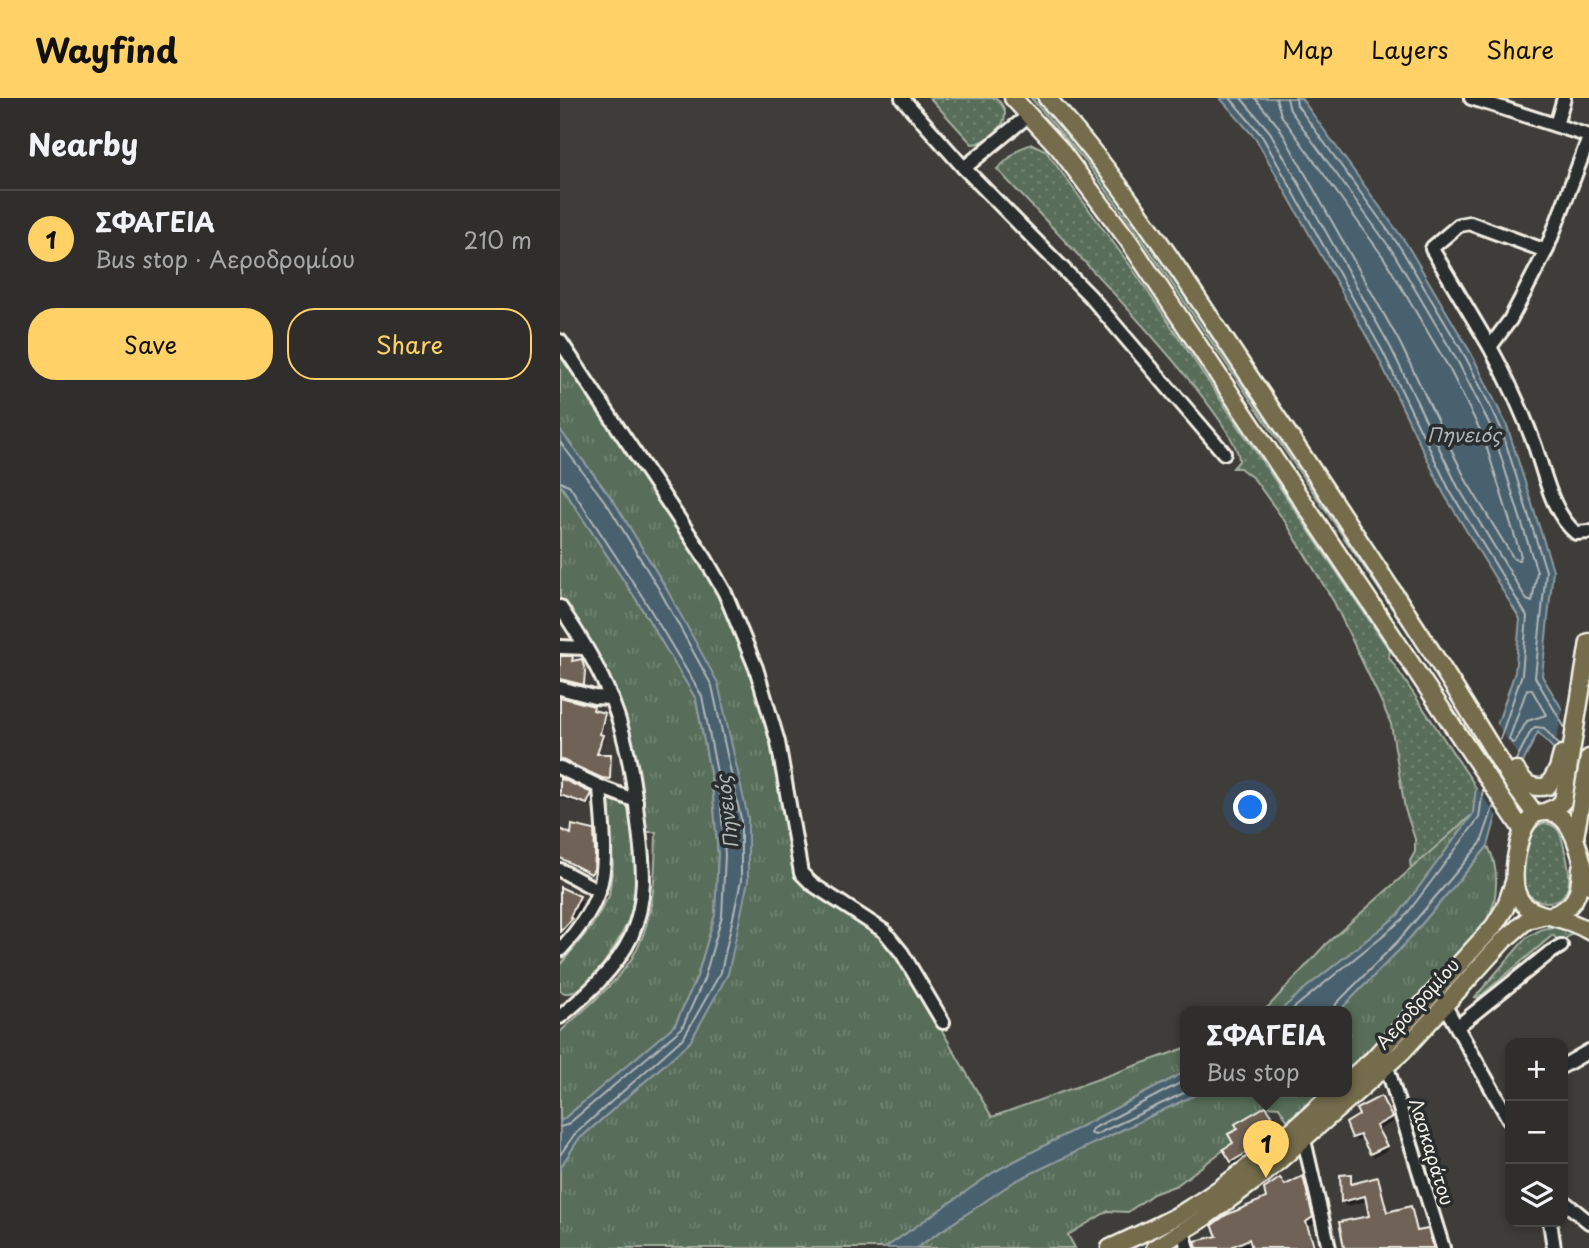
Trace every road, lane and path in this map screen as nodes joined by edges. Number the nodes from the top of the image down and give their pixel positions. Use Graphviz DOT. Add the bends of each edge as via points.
graph roads {
  1 [pos="902,98"];
  2 [pos="1013,98"];
  3 [pos="1046,98"];
  4 [pos="1471,98"];
  5 [pos="1564,98"];
  6 [pos="1029,116"];
  7 [pos="1556,125"];
  8 [pos="1589,137"];
  9 [pos="964,168"];
  10 [pos="1546,251"];
  11 [pos="560,341"];
  12 [pos="1490,347"];
  13 [pos="1224,453"];
  14 [pos="1589,532"];
  15 [pos="560,607"];
  16 [pos="1589,642"];
  17 [pos="560,647"];
  18 [pos="585,648"];
  19 [pos="560,688"];
  20 [pos="611,698"];
  21 [pos="1574,726"];
  22 [pos="1589,758"];
  23 [pos="560,768"];
  24 [pos="600,787"];
  25 [pos="1522,787"];
  26 [pos="636,801"];
  27 [pos="1541,812"];
  28 [pos="1576,830"];
  29 [pos="1523,831"];
  30 [pos="1581,862"];
  31 [pos="560,870"];
  32 [pos="1515,880"];
  33 [pos="1589,885"];
  34 [pos="599,891"];
  35 [pos="1545,916"];
  36 [pos="1586,927"];
  37 [pos="1561,946"];
  38 [pos="560,950"];
  39 [pos="1445,1006"];
  40 [pos="563,1010"];
  41 [pos="943,1022"];
  42 [pos="1458,1026"];
  43 [pos="1589,1051"];
  44 [pos="1568,1063"];
  45 [pos="1387,1067"];
  46 [pos="1352,1077"];
  47 [pos="1352,1096"];
  48 [pos="1329,1097"];
  49 [pos="1351,1097"];
  50 [pos="1505,1098"];
  51 [pos="1304,1140"];
  52 [pos="1568,1205"];
  53 [pos="1589,1222"];
  54 [pos="1551,1227"];
  55 [pos="1186,1240"];
  56 [pos="1138,1241"];
  57 [pos="1110,1248"];
  58 [pos="1155,1248"];
  59 [pos="1329,1248"];
  60 [pos="1443,1248"];
  61 [pos="1554,1248"];
  1 -- 9 [label="street"];
  2 -- 6 [label="main road"];
  3 -- 25 [label="main road" via="1161,244 1407,612 1496,755"];
  4 -- 7 [label="street"];
  5 -- 7 [label="street"];
  6 -- 9 [label="street"];
  6 -- 29 [label="main road" via="1128,240"];
  7 -- 8 [label="street"];
  8 -- 10 [label="street"];
  9 -- 13 [label="street" via="1090,296"];
  10 -- 12 [label="street" via="1510,320"];
  10 -- 12 [label="street" via="1470,223 1459,225 1433,247"];
  11 -- 41 [label="street" via="725,593 756,668 778,742 804,878 884,931"];
  12 -- 14 [label="street" via="1556,503 1570,528 1576,533"];
  15 -- 18 [label="street"];
  16 -- 21 [label="main road"];
  17 -- 18 [label="street"];
  18 -- 20 [label="street"];
  19 -- 20 [label="street"];
  20 -- 26 [label="street"];
  21 -- 25 [label="main road" via="1551,783"];
  21 -- 27 [label="main road" via="1563,801"];
  22 -- 28 [label="main road"];
  23 -- 24 [label="street"];
  24 -- 26 [label="street"];
  24 -- 34 [label="street" via="605,862"];
  25 -- 27 [label="main road"];
  26 -- 40 [label="street" via="644,869 640,911 619,957 594,986"];
  27 -- 28 [label="main road" via="1562,817"];
  27 -- 29 [label="main road"];
  28 -- 30 [label="main road"];
  29 -- 32 [label="main road"];
  30 -- 33 [label="main road"];
  30 -- 35 [label="main road" via="1570,906"];
  31 -- 34 [label="street"];
  32 -- 35 [label="main road" via="1521,902"];
  32 -- 46 [label="main road, Αεροδρομίου" via="1494,926"];
  34 -- 38 [label="street" via="589,913"];
  35 -- 36 [label="main road"];
  35 -- 39 [label="main road, Αεροδρομίου" via="1527,920 1493,949"];
  37 -- 42 [label="street"];
  39 -- 42 [label="street"];
  39 -- 45 [label="main road, Αεροδρομίου"];
  42 -- 50 [label="street"];
  43 -- 44 [label="street"];
  45 -- 47 [label="main road, Αεροδρομίου"];
  45 -- 60 [label="street, Λασκαράτου"];
  48 -- 56 [label="main road" via="1215,1191"];
  49 -- 51 [label="main road, Αεροδρομίου"];
  51 -- 55 [label="main road, Αεροδρομίου"];
  51 -- 59 [label="street"];
  52 -- 53 [label="street"];
  54 -- 61 [label="street"];
  55 -- 58 [label="main road, Αεροδρομίου"];
  56 -- 57 [label="main road"];
}
